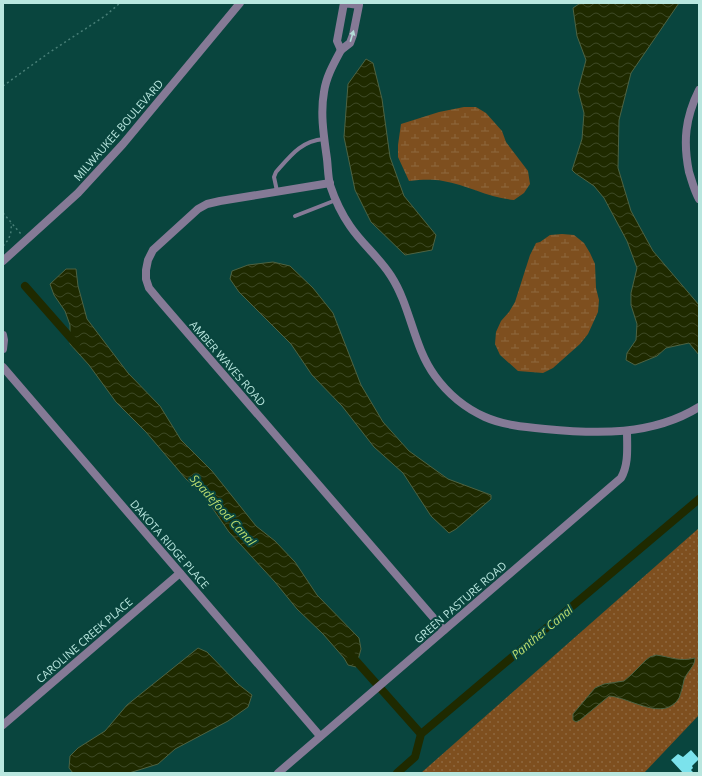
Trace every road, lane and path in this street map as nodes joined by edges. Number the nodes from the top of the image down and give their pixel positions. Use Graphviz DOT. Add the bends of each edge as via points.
graph roads {
  1 [pos="120,3"];
  2 [pos="240,3"];
  3 [pos="344,3"];
  4 [pos="359,4"];
  5 [pos="341,50"];
  6 [pos="3,86"];
  7 [pos="699,90"];
  8 [pos="324,139"];
  9 [pos="330,183"];
  10 [pos="277,191"];
  11 [pos="699,199"];
  12 [pos="336,200"];
  13 [pos="3,213"];
  14 [pos="295,216"];
  15 [pos="11,223"];
  16 [pos="26,240"];
  17 [pos="3,246"];
  18 [pos="3,261"];
  19 [pos="3,335"];
  20 [pos="3,349"];
  21 [pos="3,366"];
  22 [pos="699,407"];
  23 [pos="627,431"];
  24 [pos="180,572"];
  25 [pos="444,630"];
  26 [pos="3,725"];
  27 [pos="320,736"];
  28 [pos="278,773"];
  1 -- 6 [label="path"];
  2 -- 16 [label="street, MILWAUKEE BOULEVARD" via="123,144 78,193"];
  3 -- 4 [label="street"];
  3 -- 5 [label="street" via="337,41"];
  5 -- 4 [label="street, one-way" via="350,43"];
  5 -- 8 [label="street" via="324,91"];
  7 -- 11 [label="street" via="689,114 685,139 692,183"];
  8 -- 9 [label="street"];
  8 -- 10 [label="lane" via="304,144 284,163 274,177"];
  9 -- 10 [label="street, AMBER WAVES ROAD"];
  9 -- 12 [label="street"];
  10 -- 25 [label="street, AMBER WAVES ROAD" via="220,200 198,209 153,250 146,270 149,288"];
  12 -- 14 [label="lane"];
  12 -- 23 [label="street" via="350,227 384,264 392,277 426,362 458,401 485,417 516,426 567,431"];
  13 -- 15 [label="path"];
  15 -- 16 [label="path"];
  15 -- 17 [label="path" via="12,231"];
  16 -- 18 [label="street, MILWAUKEE BOULEVARD"];
  19 -- 20 [label="street"];
  21 -- 24 [label="street, DAKOTA RIDGE PLACE"];
  22 -- 23 [label="street" via="674,420"];
  23 -- 25 [label="street, GREEN PASTURE ROAD" via="626,464 620,478"];
  24 -- 26 [label="street, CAROLINE CREEK PLACE"];
  24 -- 27 [label="street, DAKOTA RIDGE PLACE"];
  25 -- 27 [label="street, GREEN PASTURE ROAD"];
  27 -- 28 [label="street, GREEN PASTURE ROAD"];
}
